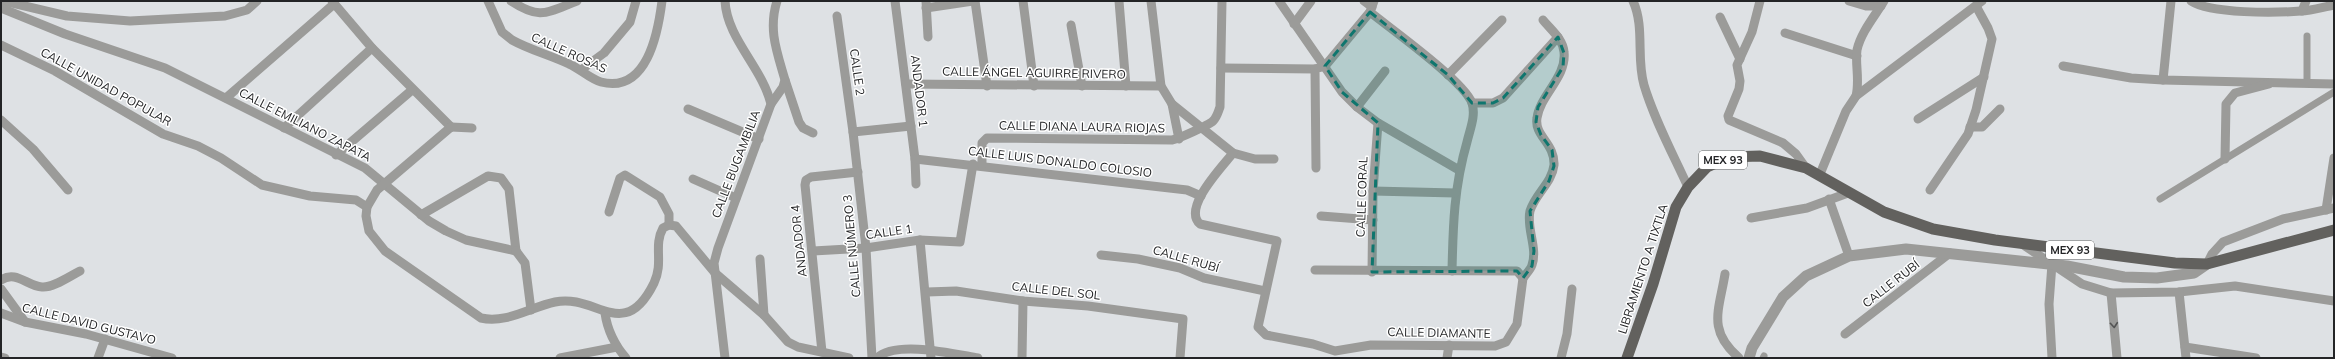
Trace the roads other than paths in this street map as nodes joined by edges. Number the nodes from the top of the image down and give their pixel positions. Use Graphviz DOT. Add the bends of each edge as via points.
graph roads {
  1 [pos="4,1"];
  2 [pos="257,1"];
  3 [pos="488,1"];
  4 [pos="511,1"];
  5 [pos="577,1"];
  6 [pos="636,1"];
  7 [pos="662,1"];
  8 [pos="725,1"];
  9 [pos="777,1"];
  10 [pos="895,1"];
  11 [pos="974,1"];
  12 [pos="1023,1"];
  13 [pos="1119,1"];
  14 [pos="1151,1"];
  15 [pos="1222,1"];
  16 [pos="1279,1"];
  17 [pos="1311,1"];
  18 [pos="1364,1"];
  19 [pos="1633,1"];
  20 [pos="1760,1"];
  21 [pos="1849,1"];
  22 [pos="2171,1"];
  23 [pos="2191,1"];
  24 [pos="2306,1"];
  25 [pos="333,2"];
  26 [pos="1883,3"];
  27 [pos="1979,3"];
  28 [pos="926,4"];
  29 [pos="2235,5"];
  30 [pos="2334,5"];
  31 [pos="1372,6"];
  32 [pos="1,8"];
  33 [pos="2302,11"];
  34 [pos="837,16"];
  35 [pos="1720,16"];
  36 [pos="1502,20"];
  37 [pos="1543,20"];
  38 [pos="1294,24"];
  39 [pos="1071,26"];
  40 [pos="1785,33"];
  41 [pos="928,36"];
  42 [pos="2307,36"];
  43 [pos="1558,37"];
  44 [pos="1,45"];
  45 [pos="372,48"];
  46 [pos="1857,56"];
  47 [pos="1740,59"];
  48 [pos="1325,66"];
  49 [pos="2063,66"];
  50 [pos="1221,68"];
  51 [pos="1315,69"];
  52 [pos="581,70"];
  53 [pos="1386,71"];
  54 [pos="1448,75"];
  55 [pos="1984,77"];
  56 [pos="785,80"];
  57 [pos="2163,80"];
  58 [pos="2278,82"];
  59 [pos="2307,83"];
  60 [pos="906,84"];
  61 [pos="2334,84"];
  62 [pos="987,86"];
  63 [pos="1034,86"];
  64 [pos="1082,86"];
  65 [pos="1126,86"];
  66 [pos="1162,86"];
  67 [pos="412,90"];
  68 [pos="2334,92"];
  69 [pos="1856,96"];
  70 [pos="226,98"];
  71 [pos="1472,103"];
  72 [pos="771,104"];
  73 [pos="1172,104"];
  74 [pos="1357,107"];
  75 [pos="688,108"];
  76 [pos="2000,109"];
  77 [pos="1918,119"];
  78 [pos="1,120"];
  79 [pos="1378,123"];
  80 [pos="911,126"];
  81 [pos="1202,126"];
  82 [pos="451,127"];
  83 [pos="284,128"];
  84 [pos="472,128"];
  85 [pos="1970,128"];
  86 [pos="853,132"];
  87 [pos="813,133"];
  88 [pos="1179,139"];
  89 [pos="759,140"];
  90 [pos="1233,153"];
  91 [pos="336,155"];
  92 [pos="2226,158"];
  93 [pos="2334,158"];
  94 [pos="915,159"];
  95 [pos="1274,159"];
  96 [pos="977,164"];
  97 [pos="1316,168"];
  98 [pos="1806,168"];
  99 [pos="1458,170"];
  100 [pos="858,172"];
  101 [pos="1820,174"];
  102 [pos="693,179"];
  103 [pos="383,184"];
  104 [pos="916,184"];
  105 [pos="1688,187"];
  106 [pos="68,190"];
  107 [pos="1930,190"];
  108 [pos="1373,191"];
  109 [pos="1455,193"];
  110 [pos="1848,193"];
  111 [pos="1201,196"];
  112 [pos="736,198"];
  113 [pos="1829,199"];
  114 [pos="2160,199"];
  115 [pos="367,207"];
  116 [pos="2330,209"];
  117 [pos="609,212"];
  118 [pos="421,215"];
  119 [pos="1321,216"];
  120 [pos="1751,218"];
  121 [pos="1373,220"];
  122 [pos="669,225"];
  123 [pos="2334,230"];
  124 [pos="920,240"];
  125 [pos="2022,244"];
  126 [pos="866,248"];
  127 [pos="516,251"];
  128 [pos="813,251"];
  129 [pos="1950,253"];
  130 [pos="1101,254"];
  131 [pos="1849,256"];
  132 [pos="760,259"];
  133 [pos="2052,264"];
  134 [pos="2207,264"];
  135 [pos="1315,270"];
  136 [pos="80,271"];
  137 [pos="1452,271"];
  138 [pos="1372,272"];
  139 [pos="715,273"];
  140 [pos="1725,274"];
  141 [pos="1524,278"];
  142 [pos="1,280"];
  143 [pos="1572,289"];
  144 [pos="1,290"];
  145 [pos="1265,291"];
  146 [pos="927,292"];
  147 [pos="2179,292"];
  148 [pos="2111,293"];
  149 [pos="1023,301"];
  150 [pos="2334,301"];
  151 [pos="531,310"];
  152 [pos="1,313"];
  153 [pos="605,313"];
  154 [pos="764,315"];
  155 [pos="25,322"];
  156 [pos="1845,334"];
  157 [pos="105,339"];
  158 [pos="1449,345"];
  159 [pos="617,347"];
  160 [pos="2185,347"];
  161 [pos="822,352"];
  162 [pos="931,354"];
  163 [pos="1334,354"];
  164 [pos="1,357"];
  165 [pos="5,358"];
  166 [pos="98,358"];
  167 [pos="172,358"];
  168 [pos="560,358"];
  169 [pos="626,358"];
  170 [pos="724,358"];
  171 [pos="849,358"];
  172 [pos="872,358"];
  173 [pos="877,358"];
  174 [pos="978,358"];
  175 [pos="1022,358"];
  176 [pos="1180,358"];
  177 [pos="1447,358"];
  178 [pos="1561,358"];
  179 [pos="1627,358"];
  180 [pos="1739,358"];
  181 [pos="1749,358"];
  182 [pos="2052,358"];
  183 [pos="2117,358"];
  184 [pos="2186,358"];
  185 [pos="2256,358"];
  1 -- 2 [label="street" via="67,16 130,21 225,16 246,10"];
  3 -- 52 [label="street, CALLE ROSAS" via="502,32 512,40"];
  4 -- 5 [label="street" via="528,12 535,13 551,11"];
  6 -- 52 [label="street" via="630,22 604,53"];
  7 -- 52 [label="street, CALLE ROSAS" via="659,28 651,52 639,71 626,81 614,84 599,82"];
  8 -- 72 [label="street, CALLE BUGAMBILIA" via="729,21 768,90"];
  9 -- 56 [label="street" via="772,19 773,35"];
  10 -- 60 [label="street, ANDADOR 1"];
  11 -- 28 [label="street"];
  11 -- 62 [label="street"];
  12 -- 63 [label="street"];
  13 -- 65 [label="street"];
  14 -- 66 [label="street"];
  15 -- 50 [label="street, CALLE DIANA LAURA RIOJAS"];
  16 -- 38 [label="street"];
  17 -- 38 [label="street"];
  18 -- 31 [label="street"];
  19 -- 105 [label="street" via="1640,30 1638,52 1644,85"];
  20 -- 47 [label="street" via="1752,32"];
  21 -- 26 [label="street" via="1866,6"];
  22 -- 57 [label="street"];
  23 -- 29 [label="street" via="2209,9"];
  24 -- 33 [label="street"];
  25 -- 45 [label="street"];
  25 -- 70 [label="street"];
  26 -- 46 [label="street" via="1864,32"];
  27 -- 55 [label="street" via="1992,39"];
  27 -- 69 [label="street"];
  28 -- 41 [label="street"];
  29 -- 33 [label="street"];
  30 -- 33 [label="street"];
  31 -- 48 [label="street"];
  31 -- 54 [label="street"];
  32 -- 70 [label="street, CALLE EMILIANO ZAPATA" via="66,34 165,68"];
  34 -- 86 [label="street, CALLE 2"];
  35 -- 47 [label="street"];
  36 -- 54 [label="street"];
  37 -- 43 [label="street"];
  38 -- 48 [label="street"];
  39 -- 64 [label="street"];
  40 -- 46 [label="street"];
  42 -- 59 [label="street"];
  43 -- 71 [label="street" via="1503,98 1493,103"];
  43 -- 141 [label="street, CALLE DIAMANTE" via="1564,53 1563,67 1538,107 1536,122 1541,135 1552,150 1554,166 1549,181 1530,211 1534,251 1532,266"];
  44 -- 115 [label="street, CALLE UNIDAD POPULAR" via="55,71 163,134 204,149 262,185 310,196 356,200"];
  45 -- 67 [label="street"];
  45 -- 83 [label="street"];
  46 -- 69 [label="street" via="1859,84"];
  47 -- 98 [label="street" via="1737,65 1739,89 1728,116 1729,120 1783,143 1796,154"];
  48 -- 51 [label="street"];
  48 -- 74 [label="street" via="1342,92"];
  49 -- 57 [label="street" via="2131,78"];
  50 -- 51 [label="street"];
  50 -- 81 [label="street, CALLE DIANA LAURA RIOJAS" via="1220,107 1212,123"];
  51 -- 97 [label="street"];
  53 -- 74 [label="street"];
  54 -- 71 [label="street" via="1466,92"];
  55 -- 77 [label="street"];
  55 -- 85 [label="street"];
  56 -- 72 [label="street"];
  56 -- 87 [label="street" via="798,122"];
  57 -- 58 [label="street"];
  58 -- 59 [label="street"];
  58 -- 92 [label="street" via="2235,93 2229,98 2226,104"];
  59 -- 61 [label="street"];
  60 -- 62 [label="street, CALLE ÁNGEL AGUIRRE RIVERO"];
  60 -- 80 [label="street, ANDADOR 1"];
  62 -- 63 [label="street, CALLE ÁNGEL AGUIRRE RIVERO"];
  63 -- 64 [label="street, CALLE ÁNGEL AGUIRRE RIVERO"];
  64 -- 65 [label="street, CALLE ÁNGEL AGUIRRE RIVERO"];
  65 -- 66 [label="street, CALLE ÁNGEL AGUIRRE RIVERO"];
  66 -- 73 [label="street"];
  67 -- 82 [label="street"];
  67 -- 91 [label="street"];
  68 -- 92 [label="street"];
  69 -- 101 [label="street" via="1846,111"];
  70 -- 83 [label="street, CALLE EMILIANO ZAPATA"];
  71 -- 99 [label="street" via="1474,117"];
  72 -- 89 [label="street, CALLE BUGAMBILIA"];
  73 -- 81 [label="street"];
  73 -- 88 [label="street"];
  74 -- 79 [label="street"];
  75 -- 89 [label="street"];
  76 -- 85 [label="street" via="1982,127"];
  78 -- 106 [label="street" via="34,150"];
  79 -- 99 [label="street"];
  79 -- 108 [label="street, CALLE CORAL"];
  80 -- 86 [label="street"];
  80 -- 94 [label="street, ANDADOR 1"];
  81 -- 88 [label="street, CALLE DIANA LAURA RIOJAS"];
  81 -- 90 [label="street"];
  82 -- 84 [label="street"];
  82 -- 103 [label="street"];
  83 -- 91 [label="street, CALLE EMILIANO ZAPATA"];
  85 -- 107 [label="street"];
  86 -- 100 [label="street, CALLE NÚMERO 3"];
  88 -- 96 [label="street, CALLE DIANA LAURA RIOJAS" via="987,138 982,143"];
  89 -- 112 [label="street, CALLE BUGAMBILIA"];
  90 -- 95 [label="street" via="1255,159"];
  90 -- 111 [label="street"];
  91 -- 103 [label="street, CALLE EMILIANO ZAPATA" via="365,168"];
  92 -- 114 [label="street"];
  93 -- 116 [label="street"];
  94 -- 96 [label="street, CALLE LUIS DONALDO COLOSIO"];
  94 -- 104 [label="street, ANDADOR 1"];
  96 -- 111 [label="street, CALLE LUIS DONALDO COLOSIO" via="1187,190"];
  96 -- 124 [label="street, CALLE DIANA LAURA RIOJAS" via="960,242"];
  98 -- 101 [label="main road, LIBRAMIENTO A TIXTLA / MEX 93"];
  98 -- 105 [label="main road, LIBRAMIENTO A TIXTLA / MEX 93" via="1760,156 1730,157 1707,168"];
  99 -- 109 [label="street"];
  100 -- 126 [label="street, CALLE NÚMERO 3"];
  100 -- 128 [label="street, ANDADOR 4" via="811,177 806,180"];
  101 -- 110 [label="main road, LIBRAMIENTO A TIXTLA / MEX 93"];
  102 -- 112 [label="street"];
  103 -- 115 [label="street"];
  103 -- 118 [label="street, CALLE EMILIANO ZAPATA"];
  105 -- 179 [label="main road, LIBRAMIENTO A TIXTLA / MEX 93" via="1676,206 1653,284"];
  108 -- 109 [label="street"];
  108 -- 121 [label="street, CALLE CORAL"];
  109 -- 137 [label="street"];
  110 -- 113 [label="street"];
  110 -- 125 [label="main road, LIBRAMIENTO A TIXTLA / MEX 93" via="1884,212 1934,229"];
  111 -- 145 [label="street" via="1194,214 1200,224 1277,241"];
  112 -- 139 [label="street, CALLE BUGAMBILIA" via="718,248 714,263"];
  113 -- 120 [label="street" via="1807,208"];
  113 -- 131 [label="street"];
  115 -- 151 [label="street" via="369,231 385,251 481,318 500,320"];
  116 -- 134 [label="street" via="2283,219 2223,242"];
  117 -- 122 [label="street" via="620,178 625,175 660,197 670,214"];
  118 -- 127 [label="street, CALLE EMILIANO ZAPATA" via="466,240"];
  118 -- 127 [label="street" via="488,176 501,178 509,189"];
  119 -- 121 [label="street"];
  121 -- 138 [label="street, CALLE CORAL"];
  122 -- 139 [label="street" via="676,226 684,234 690,246"];
  122 -- 153 [label="street" via="663,228 658,237 660,269 644,298 622,315"];
  123 -- 134 [label="main road, MEX 93"];
  124 -- 126 [label="street, CALLE 1"];
  124 -- 146 [label="street"];
  125 -- 133 [label="street"];
  125 -- 134 [label="main road, LIBRAMIENTO A TIXTLA / MEX 93" via="2175,263"];
  126 -- 128 [label="street, CALLE 1"];
  126 -- 172 [label="street, CALLE NÚMERO 3"];
  127 -- 151 [label="street" via="525,263"];
  128 -- 161 [label="street, ANDADOR 4"];
  129 -- 131 [label="street, MEX 93" via="1906,249"];
  129 -- 133 [label="street, MEX 93"];
  129 -- 156 [label="street, CALLE RUBÍ"];
  130 -- 145 [label="street, CALLE RUBÍ" via="1180,268 1204,278"];
  131 -- 181 [label="street, MEX 93" via="1806,276 1783,297 1752,348"];
  132 -- 154 [label="street"];
  133 -- 134 [label="street, MEX 93" via="2124,277 2157,278 2194,273"];
  133 -- 148 [label="street" via="2082,284"];
  133 -- 182 [label="street" via="2049,304"];
  135 -- 138 [label="street"];
  136 -- 142 [label="street" via="47,287 37,286 14,276"];
  137 -- 138 [label="street"];
  137 -- 141 [label="street" via="1517,271"];
  139 -- 154 [label="street"];
  139 -- 170 [label="street, CALLE BUGAMBILIA"];
  140 -- 180 [label="street" via="1717,324 1720,336"];
  141 -- 158 [label="street, CALLE DIAMANTE" via="1517,324 1506,342 1495,346"];
  143 -- 178 [label="street" via="1567,334"];
  144 -- 155 [label="street"];
  145 -- 163 [label="street" via="1258,327 1260,331 1313,344"];
  146 -- 149 [label="street, CALLE DEL SOL" via="956,291"];
  146 -- 162 [label="street"];
  147 -- 148 [label="street"];
  147 -- 150 [label="street" via="2235,286"];
  147 -- 160 [label="street"];
  148 -- 183 [label="street, one-way"];
  149 -- 175 [label="street"];
  149 -- 176 [label="street, CALLE DEL SOL" via="1088,306 1183,319"];
  151 -- 153 [label="street" via="567,301 578,302"];
  152 -- 155 [label="street, CALLE DAVID GUSTAVO"];
  153 -- 159 [label="street"];
  154 -- 161 [label="street" via="788,342 798,348"];
  155 -- 157 [label="street, CALLE DAVID GUSTAVO"];
  157 -- 166 [label="street"];
  157 -- 167 [label="street, CALLE DAVID GUSTAVO"];
  158 -- 163 [label="street, CALLE DIAMANTE" via="1371,345"];
  158 -- 177 [label="street"];
  159 -- 168 [label="street"];
  159 -- 169 [label="street"];
  160 -- 184 [label="street"];
  160 -- 185 [label="street"];
  161 -- 171 [label="street"];
  162 -- 173 [label="street" via="890,351"];
  162 -- 174 [label="street"];
  164 -- 165 [label="street"];
}
